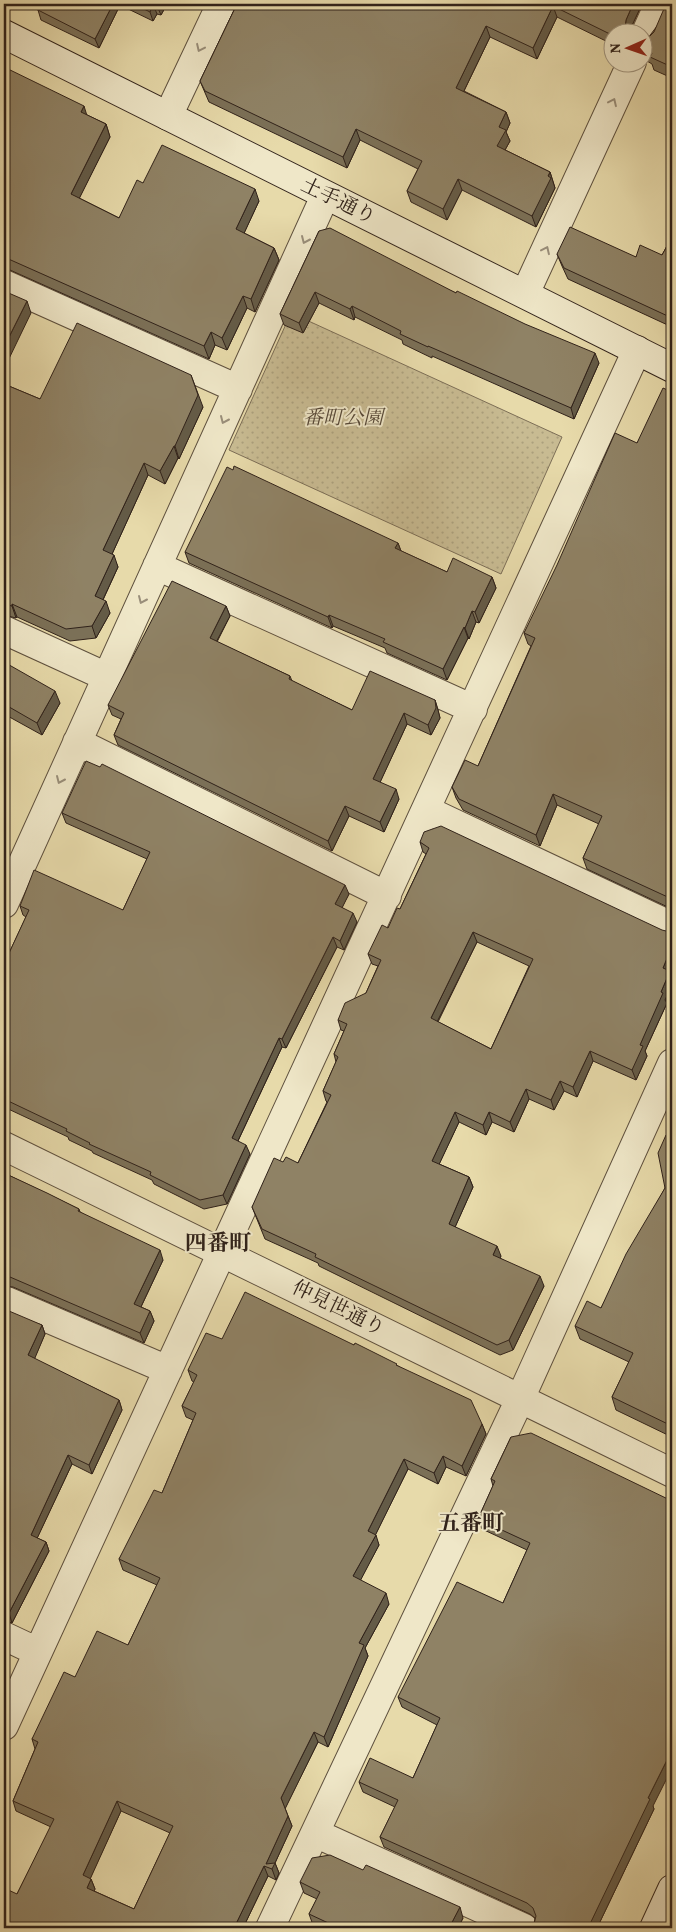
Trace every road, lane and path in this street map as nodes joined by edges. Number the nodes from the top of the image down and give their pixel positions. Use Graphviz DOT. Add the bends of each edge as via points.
graph roads {
  1 [pos="221,4"];
  2 [pos="659,4"];
  3 [pos="651,22"];
  4 [pos="4,34"];
  5 [pos="627,72"];
  6 [pos="168,116"];
  7 [pos="325,196"];
  8 [pos="4,284"];
  9 [pos="525,294"];
  10 [pos="637,350"];
  11 [pos="672,368"];
  12 [pos="238,389"];
  13 [pos="157,566"];
  14 [pos="4,630"];
  15 [pos="106,677"];
  16 [pos="472,709"];
  17 [pos="77,742"];
  18 [pos="426,810"];
  19 [pos="386,896"];
  20 [pos="4,904"];
  21 [pos="672,926"];
  22 [pos="672,1063"];
  23 [pos="4,1146"];
  24 [pos="223,1252"];
  25 [pos="4,1307"];
  26 [pos="168,1370"];
  27 [pos="520,1398"];
  28 [pos="672,1473"];
  29 [pos="4,1636"];
  30 [pos="38,1652"];
  31 [pos="4,1726"];
  32 [pos="315,1833"];
  33 [pos="672,1889"];
  34 [pos="270,1928"];
  35 [pos="524,1928"];
  36 [pos="654,1928"];
  1 -- 6 [label="street, one-way"];
  2 -- 3 [label="street"];
  4 -- 6 [label="street, 土手通り"];
  9 -- 5 [label="street, one-way"];
  6 -- 7 [label="street, 土手通り"];
  7 -- 9 [label="street, 土手通り"];
  7 -- 12 [label="street, one-way"];
  8 -- 12 [label="street"];
  9 -- 10 [label="street, 土手通り"];
  10 -- 11 [label="street, 土手通り"];
  10 -- 16 [label="street"];
  12 -- 13 [label="street, one-way"];
  13 -- 15 [label="street, one-way"];
  13 -- 16 [label="street"];
  14 -- 15 [label="street"];
  15 -- 17 [label="street"];
  16 -- 18 [label="street"];
  17 -- 19 [label="street"];
  17 -- 20 [label="street, one-way"];
  18 -- 19 [label="street"];
  18 -- 21 [label="street"];
  19 -- 24 [label="street"];
  22 -- 27 [label="street"];
  23 -- 24 [label="street, 仲見世通り"];
  24 -- 26 [label="street"];
  24 -- 27 [label="street, 仲見世通り"];
  25 -- 26 [label="street" via="6,1301"];
  26 -- 30 [label="street"];
  27 -- 28 [label="street, 仲見世通り"];
  27 -- 32 [label="street"];
  29 -- 30 [label="street"];
  30 -- 31 [label="street"];
  32 -- 34 [label="street"];
  32 -- 35 [label="street"];
  33 -- 36 [label="street"];
}
